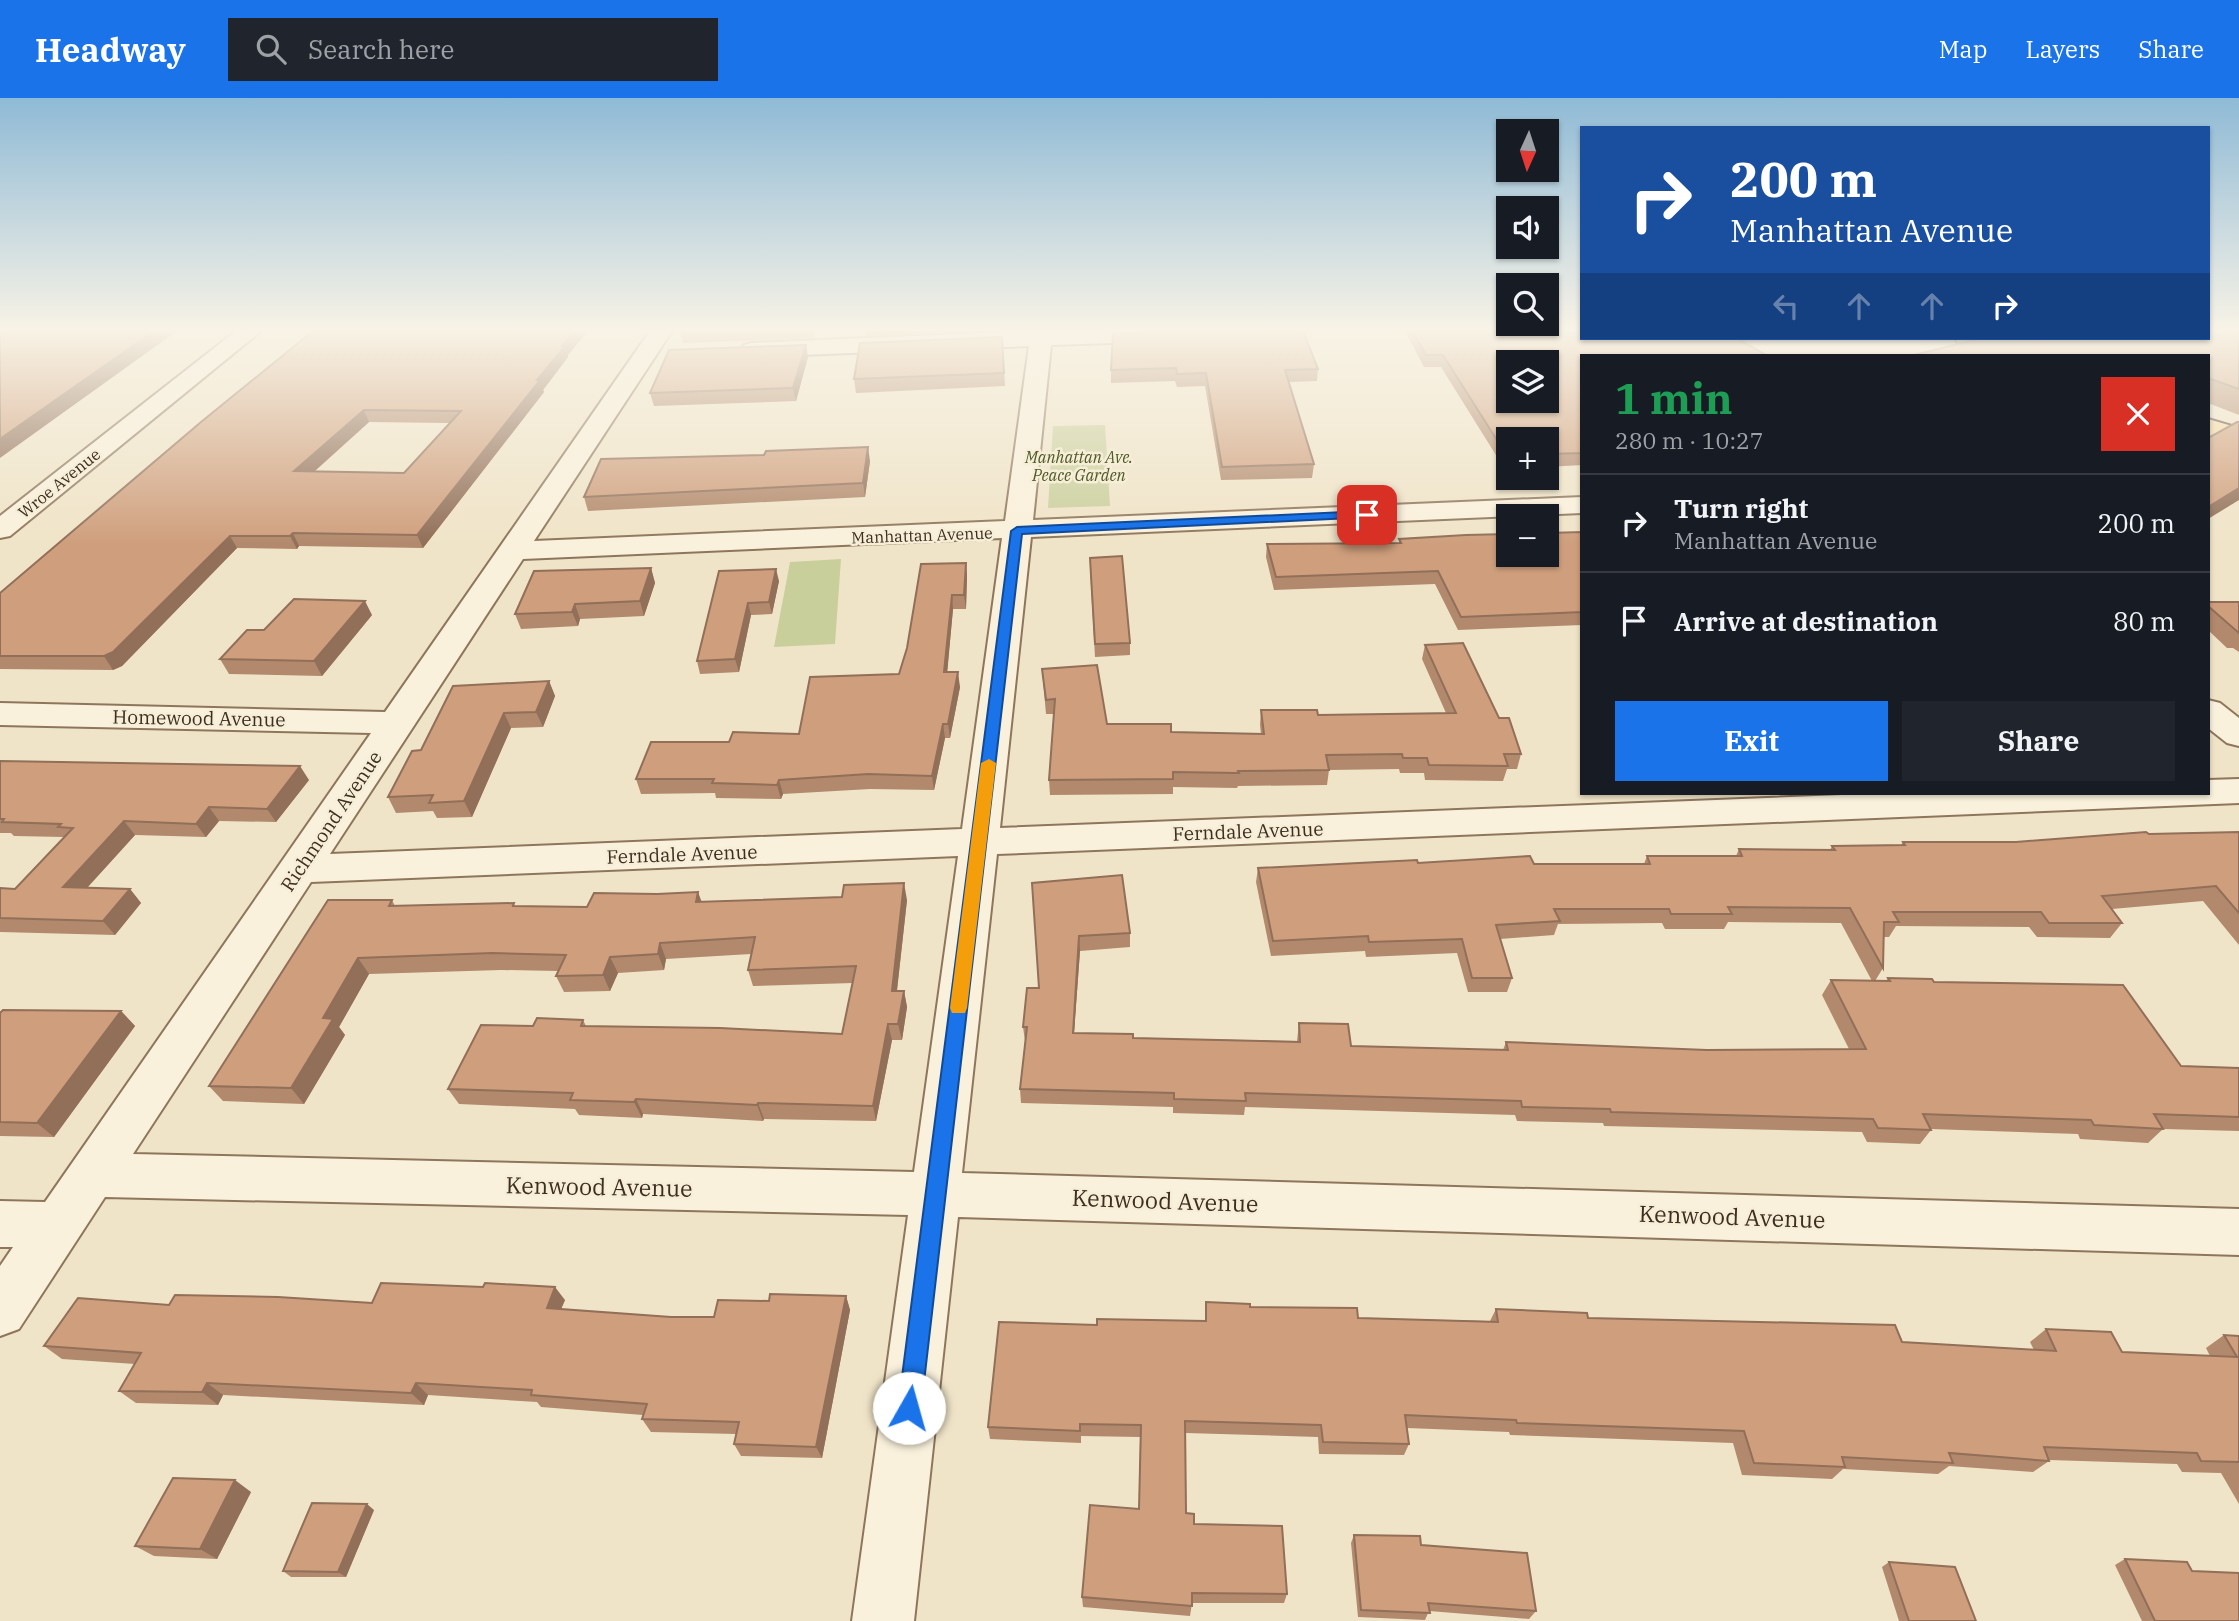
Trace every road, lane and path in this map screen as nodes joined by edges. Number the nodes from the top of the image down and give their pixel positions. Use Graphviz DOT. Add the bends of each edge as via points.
graph roads {
  1 [pos="161,402"];
  2 [pos="620,402"];
  3 [pos="1033,402"];
  4 [pos="2210,427"];
  5 [pos="2239,437"];
  6 [pos="1580,505"];
  7 [pos="0,530"];
  8 [pos="1017,531"];
  9 [pos="514,551"];
  10 [pos="2210,712"];
  11 [pos="0,714"];
  12 [pos="398,723"];
  13 [pos="2239,735"];
  14 [pos="2239,791"];
  15 [pos="2210,792"];
  16 [pos="2147,795"];
  17 [pos="979,842"];
  18 [pos="299,869"];
  19 [pos="92,1175"];
  20 [pos="935,1195"];
  21 [pos="0,1224"];
  22 [pos="58,1225"];
  23 [pos="2239,1232"];
  24 [pos="0,1311"];
  25 [pos="883,1621"];
  1 -- 7 [label="street, Wroe Avenue"];
  2 -- 9 [label="street, Richmond Avenue"];
  3 -- 8 [label="street"];
  4 -- 5 [label="main road"];
  6 -- 8 [label="street, Manhattan Avenue"];
  8 -- 9 [label="street, Manhattan Avenue"];
  8 -- 17 [label="street"];
  9 -- 12 [label="street, Richmond Avenue"];
  10 -- 13 [label="street"];
  11 -- 12 [label="street, Homewood Avenue"];
  12 -- 18 [label="street, Richmond Avenue"];
  14 -- 15 [label="street"];
  16 -- 17 [label="street, Ferndale Avenue"];
  17 -- 18 [label="street, Ferndale Avenue"];
  17 -- 20 [label="street"];
  18 -- 19 [label="street, Richmond Avenue"];
  19 -- 20 [label="street, Kenwood Avenue"];
  19 -- 22 [label="street, Richmond Avenue"];
  20 -- 23 [label="street, Kenwood Avenue"];
  20 -- 25 [label="street"];
  21 -- 22 [label="street"];
  22 -- 24 [label="street, Richmond Avenue"];
}
